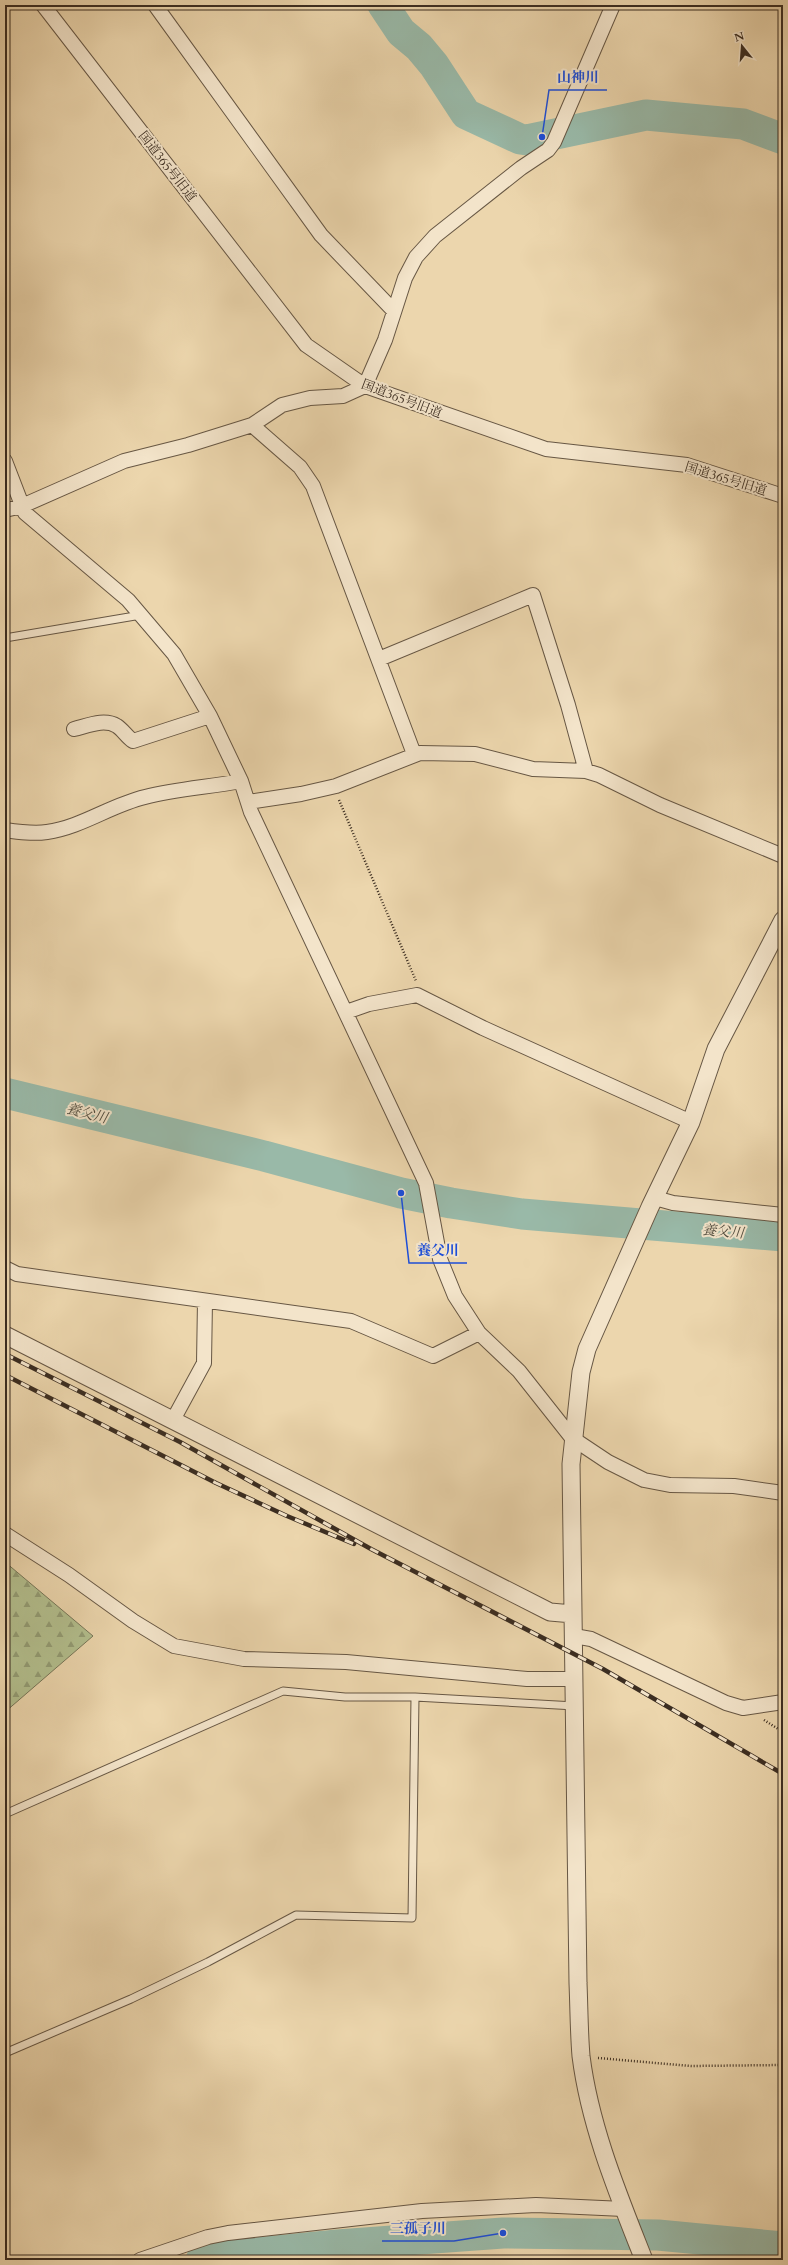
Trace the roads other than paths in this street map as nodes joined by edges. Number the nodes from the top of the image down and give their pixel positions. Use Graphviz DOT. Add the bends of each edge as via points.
graph roads {
  1 [pos="44,5"];
  2 [pos="155,5"];
  3 [pos="613,5"];
  4 [pos="394,310"];
  5 [pos="365,386"];
  6 [pos="252,425"];
  7 [pos="5,462"];
  8 [pos="783,496"];
  9 [pos="22,506"];
  10 [pos="5,510"];
  11 [pos="143,615"];
  12 [pos="5,638"];
  13 [pos="379,659"];
  14 [pos="210,716"];
  15 [pos="74,729"];
  16 [pos="414,754"];
  17 [pos="586,772"];
  18 [pos="241,781"];
  19 [pos="248,802"];
  20 [pos="5,830"];
  21 [pos="783,856"];
  22 [pos="783,920"];
  23 [pos="346,1012"];
  24 [pos="691,1122"];
  25 [pos="653,1202"];
  26 [pos="783,1214"];
  27 [pos="5,1268"];
  28 [pos="205,1301"];
  29 [pos="479,1333"];
  30 [pos="5,1335"];
  31 [pos="173,1420"];
  32 [pos="572,1438"];
  33 [pos="783,1493"];
  34 [pos="5,1534"];
  35 [pos="573,1614"];
  36 [pos="574,1636"];
  37 [pos="575,1679"];
  38 [pos="415,1697"];
  39 [pos="783,1702"];
  40 [pos="575,1706"];
  41 [pos="5,1814"];
  42 [pos="5,2053"];
  43 [pos="624,2209"];
  44 [pos="642,2255"];
  45 [pos="140,2260"];
  1 -- 5 [label="street, 国道365号旧道" via="306,345"];
  2 -- 4 [label="street" via="321,235"];
  3 -- 4 [label="street" via="554,142 548,150 520,168 435,236 416,257 405,278"];
  4 -- 5 [label="street" via="385,340"];
  5 -- 6 [label="street" via="343,396 310,398 282,404"];
  5 -- 8 [label="street, 国道365号旧道" via="546,449 687,464"];
  6 -- 9 [label="street" via="124,461"];
  6 -- 13 [label="street" via="300,467 313,486"];
  7 -- 9 [label="street"];
  9 -- 10 [label="street"];
  9 -- 11 [label="street" via="25,513"];
  11 -- 12 [label="lane"];
  11 -- 14 [label="street" via="174,654"];
  13 -- 16 [label="street"];
  13 -- 17 [label="street" via="533,595"];
  14 -- 15 [label="street" via="133,741 116,726 108,723"];
  14 -- 18 [label="street"];
  16 -- 17 [label="street" via="476,754 533,769"];
  16 -- 19 [label="street" via="336,786"];
  17 -- 21 [label="street" via="599,775 660,805"];
  18 -- 19 [label="street"];
  18 -- 20 [label="street" via="146,796 71,826 47,832"];
  19 -- 23 [label="street"];
  22 -- 24 [label="street" via="716,1048"];
  23 -- 24 [label="street" via="369,1004 417,995"];
  23 -- 29 [label="street" via="426,1183 440,1259 455,1296"];
  24 -- 25 [label="street"];
  25 -- 26 [label="street"];
  25 -- 32 [label="street" via="587,1349 581,1372"];
  27 -- 28 [label="street" via="17,1274"];
  28 -- 29 [label="street" via="351,1321 432,1356"];
  28 -- 31 [label="street" via="204,1363"];
  29 -- 32 [label="street" via="519,1371"];
  30 -- 31 [label="street"];
  31 -- 35 [label="street" via="550,1612"];
  32 -- 33 [label="street" via="608,1462 644,1480 670,1485 734,1486"];
  32 -- 35 [label="street"];
  34 -- 37 [label="street" via="69,1575 132,1621 174,1646 244,1659 346,1662 527,1679"];
  35 -- 36 [label="street"];
  36 -- 37 [label="street"];
  36 -- 39 [label="street" via="591,1639 726,1703 743,1708"];
  37 -- 40 [label="street"];
  38 -- 40 [label="lane"];
  38 -- 41 [label="lane" via="346,1697 283,1691"];
  38 -- 42 [label="lane" via="412,1918 296,1915 180,1976"];
  40 -- 43 [label="street" via="581,2056 588,2095 604,2155"];
  43 -- 44 [label="street"];
  43 -- 45 [label="street" via="536,2205 422,2211 228,2233 208,2237"];
}
